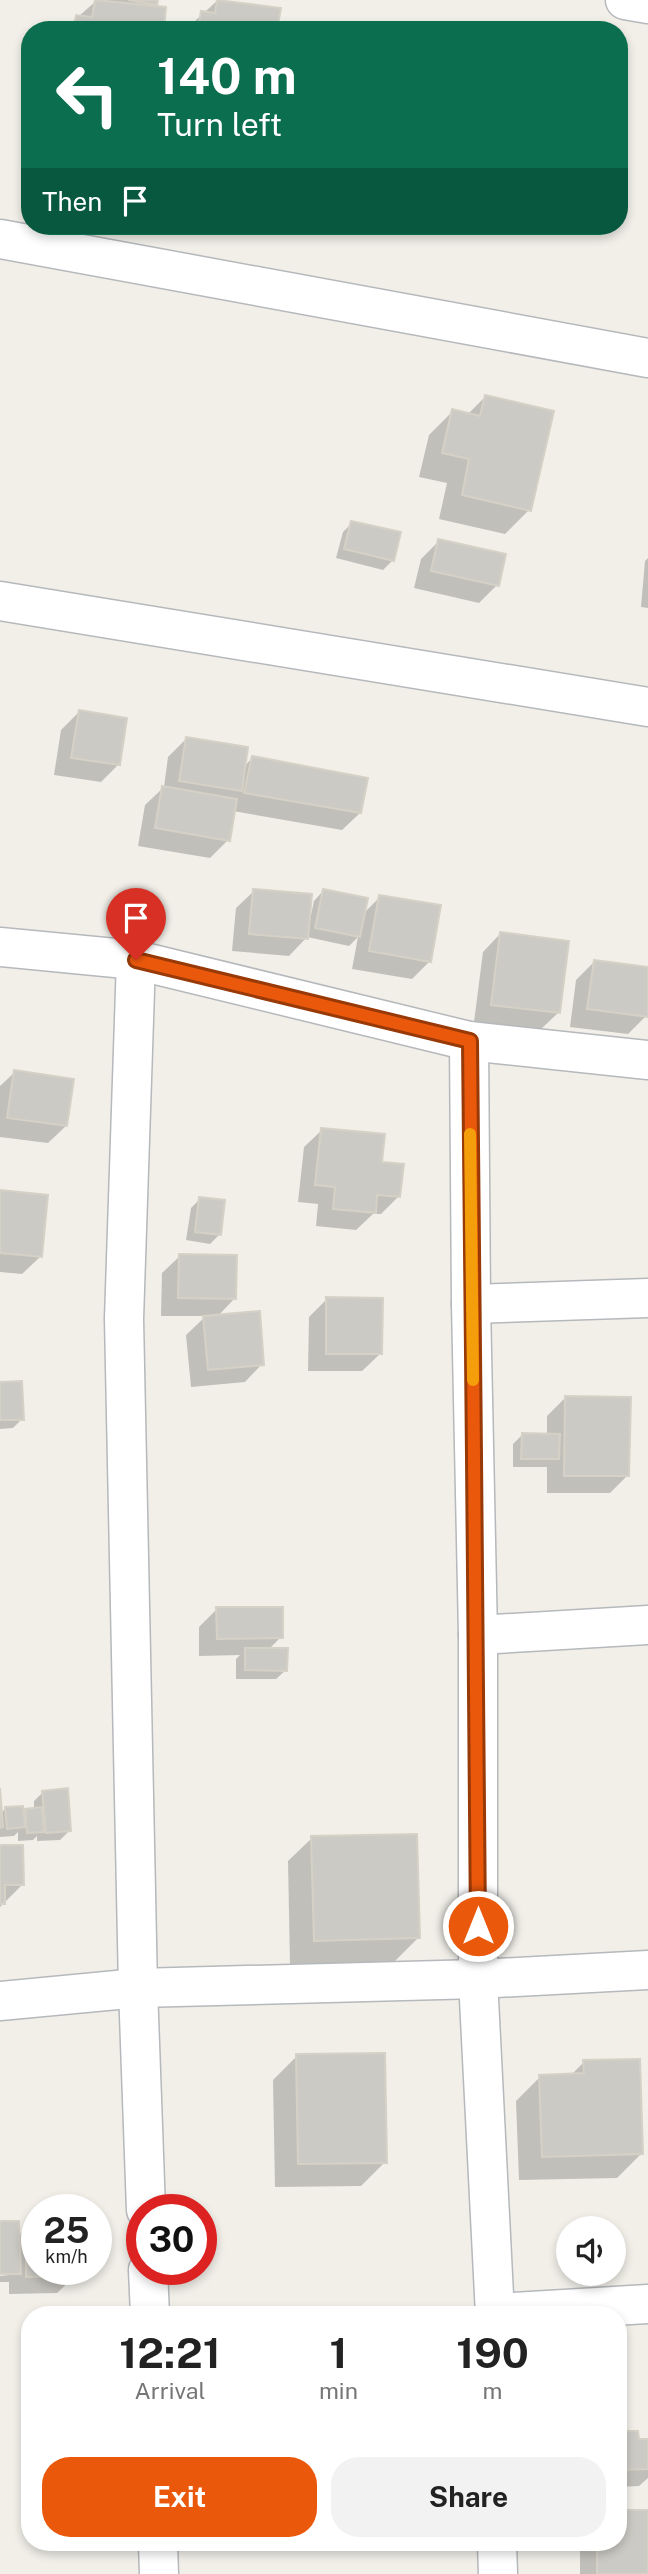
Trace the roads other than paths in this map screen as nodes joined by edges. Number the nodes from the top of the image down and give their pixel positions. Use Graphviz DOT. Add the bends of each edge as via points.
graph roads {
  1 [pos="625,0"];
  2 [pos="648,5"];
  3 [pos="0,239"];
  4 [pos="648,358"];
  5 [pos="0,601"];
  6 [pos="648,707"];
  7 [pos="0,947"];
  8 [pos="136,960"];
  9 [pos="470,1041"];
  10 [pos="648,1060"];
  11 [pos="648,1297"];
  12 [pos="471,1304"];
  13 [pos="648,1625"];
  14 [pos="478,1635"];
  15 [pos="648,1970"];
  16 [pos="478,1979"];
  17 [pos="138,1989"];
  18 [pos="0,2001"];
  19 [pos="145,2194"];
  20 [pos="149,2285"];
  21 [pos="648,2304"];
  22 [pos="150,2306"];
  23 [pos="495,2306"];
  24 [pos="617,2306"];
  25 [pos="158,2551"];
  26 [pos="498,2551"];
  27 [pos="159,2574"];
  28 [pos="498,2574"];
  1 -- 2 [label="street"];
  3 -- 4 [label="street"];
  5 -- 6 [label="street"];
  7 -- 8 [label="street"];
  8 -- 9 [label="street"];
  8 -- 17 [label="street" via="124,1319"];
  9 -- 10 [label="street"];
  9 -- 12 [label="street"];
  11 -- 12 [label="street"];
  12 -- 14 [label="street"];
  13 -- 14 [label="street"];
  14 -- 16 [label="street"];
  15 -- 16 [label="street"];
  16 -- 17 [label="street"];
  16 -- 23 [label="street"];
  17 -- 18 [label="street"];
  17 -- 19 [label="street"];
  20 -- 22 [label="street"];
  21 -- 24 [label="street"];
  25 -- 27 [label="street"];
  26 -- 28 [label="street"];
}
